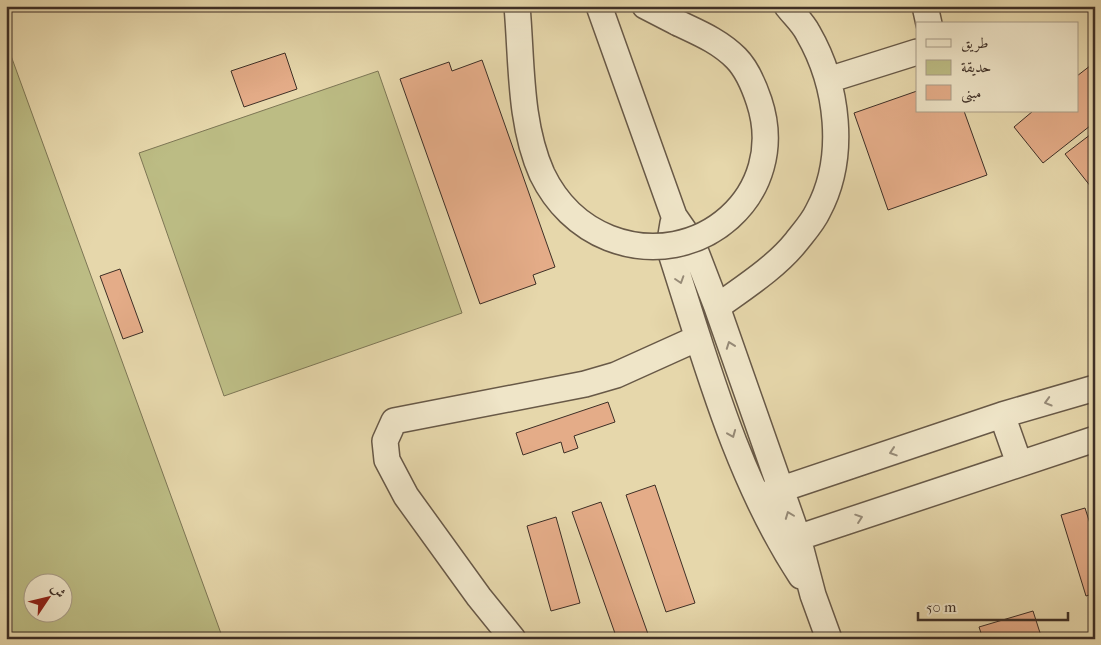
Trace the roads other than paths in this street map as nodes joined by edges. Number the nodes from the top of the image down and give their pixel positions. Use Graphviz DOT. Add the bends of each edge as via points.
graph roads {
  1 [pos="517,6"];
  2 [pos="599,6"];
  3 [pos="645,6"];
  4 [pos="787,6"];
  5 [pos="925,6"];
  6 [pos="929,22"];
  7 [pos="916,52"];
  8 [pos="828,80"];
  9 [pos="674,216"];
  10 [pos="717,307"];
  11 [pos="698,338"];
  12 [pos="741,376"];
  13 [pos="714,386"];
  14 [pos="1095,388"];
  15 [pos="1002,415"];
  16 [pos="1095,439"];
  17 [pos="1019,464"];
  18 [pos="769,493"];
  19 [pos="789,541"];
  20 [pos="513,639"];
  21 [pos="829,639"];
  1 -- 3 [label="street, bridge" via="528,134 543,175 574,218 623,243 655,248 681,244 720,226 742,204 756,180 766,147 764,114 757,92 737,59 714,39"];
  2 -- 9 [label="street"];
  4 -- 8 [label="street" via="808,32"];
  5 -- 6 [label="street"];
  7 -- 8 [label="street"];
  8 -- 10 [label="street" via="837,130 832,177 818,212 769,268"];
  9 -- 10 [label="street" via="692,242"];
  9 -- 11 [label="street, one-way" via="669,247"];
  12 -- 10 [label="street, one-way"];
  11 -- 13 [label="street"];
  11 -- 20 [label="street" via="616,375 585,384 394,421 384,441 387,460 406,496"];
  12 -- 13 [label="street"];
  12 -- 18 [label="street"];
  13 -- 18 [label="street, one-way"];
  14 -- 15 [label="street, one-way"];
  15 -- 17 [label="street"];
  15 -- 18 [label="street, one-way"];
  16 -- 17 [label="street"];
  19 -- 17 [label="street, one-way"];
  18 -- 19 [label="street"];
  19 -- 21 [label="street"];
}
